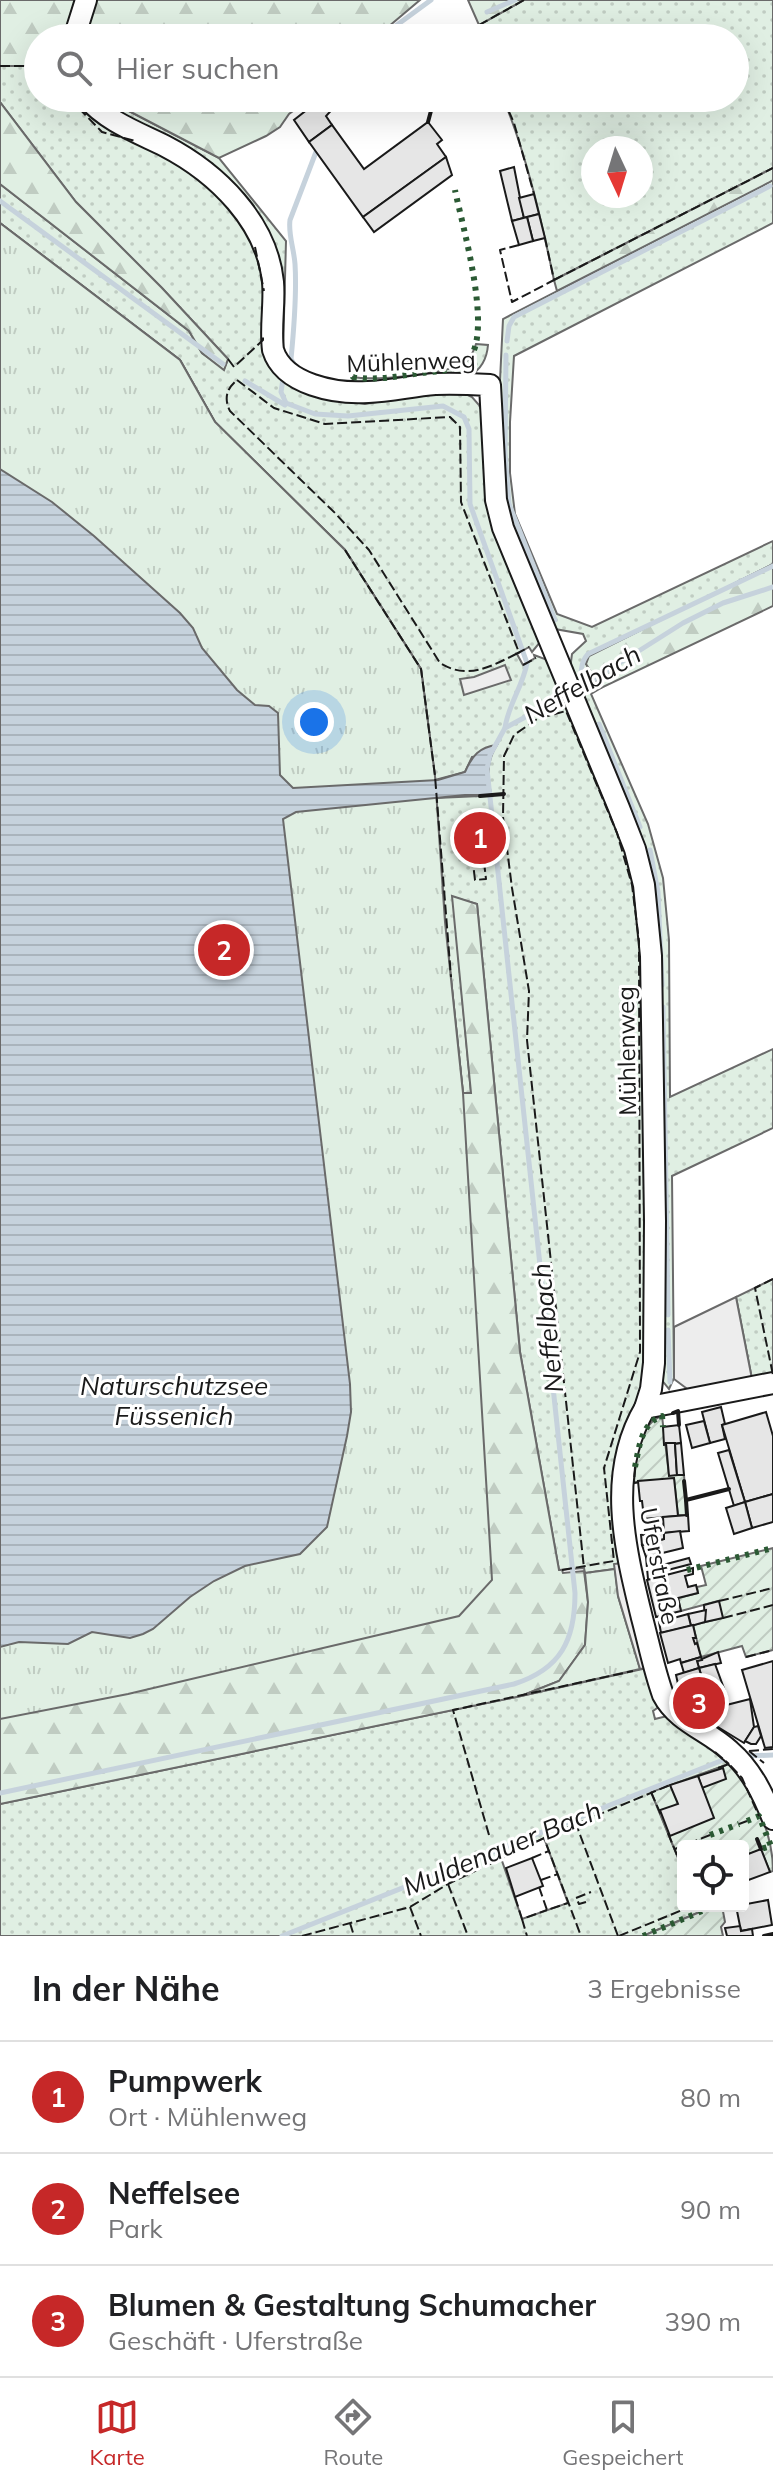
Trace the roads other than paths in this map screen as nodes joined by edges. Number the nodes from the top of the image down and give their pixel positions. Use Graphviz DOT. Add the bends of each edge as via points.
graph roads {
  1 [pos="86,0"];
  2 [pos="78,24"];
  3 [pos="102,112"];
  4 [pos="773,1383"];
  5 [pos="645,1408"];
  6 [pos="773,1819"];
  1 -- 2 [label="street"];
  3 -- 5 [label="street, Mühlenweg" via="194,163 244,213 270,265 276,359 298,379 349,392 490,385 499,514 632,841 648,915 655,1309 652,1379"];
  4 -- 5 [label="street"];
  5 -- 6 [label="street, Uferstraße" via="622,1474 622,1516 657,1676 675,1712 738,1758"];
}
